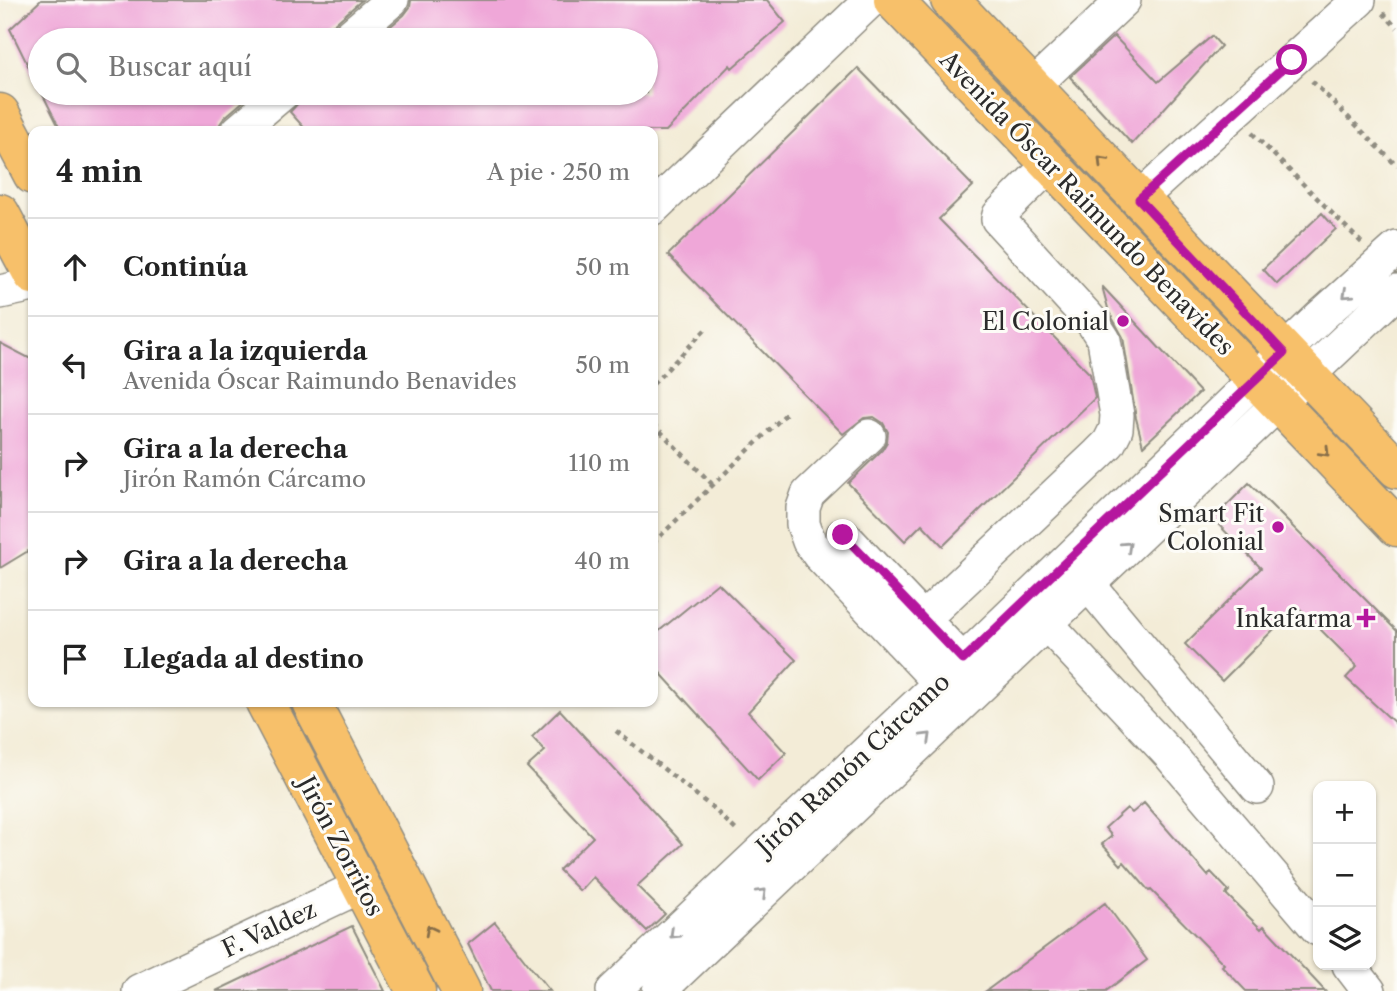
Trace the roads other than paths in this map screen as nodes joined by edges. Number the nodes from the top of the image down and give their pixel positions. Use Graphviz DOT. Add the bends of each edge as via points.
graph roads {
  1 [pos="392,0"];
  2 [pos="871,0"];
  3 [pos="893,0"];
  4 [pos="950,0"];
  5 [pos="1124,0"];
  6 [pos="1359,0"];
  7 [pos="359,28"];
  8 [pos="1032,87"];
  9 [pos="269,105"];
  10 [pos="0,113"];
  11 [pos="244,126"];
  12 [pos="1049,164"];
  13 [pos="28,166"];
  14 [pos="1139,199"];
  15 [pos="658,203"];
  16 [pos="0,213"];
  17 [pos="1397,248"];
  18 [pos="28,266"];
  19 [pos="28,286"];
  20 [pos="1397,290"];
  21 [pos="0,292"];
  22 [pos="1295,364"];
  23 [pos="1266,392"];
  24 [pos="869,436"];
  25 [pos="1397,469"];
  26 [pos="1397,527"];
  27 [pos="843,535"];
  28 [pos="1088,584"];
  29 [pos="1046,623"];
  30 [pos="912,630"];
  31 [pos="962,683"];
  32 [pos="268,707"];
  33 [pos="315,707"];
  34 [pos="1257,787"];
  35 [pos="361,886"];
  36 [pos="714,917"];
  37 [pos="1313,923"];
  38 [pos="1353,970"];
  39 [pos="139,991"];
  40 [pos="416,991"];
  41 [pos="461,991"];
  42 [pos="613,991"];
  43 [pos="659,991"];
  44 [pos="1369,991"];
  1 -- 7 [label="street"];
  2 -- 15 [label="street"];
  3 -- 12 [label="main road, Avenida Óscar Raimundo Benavides"];
  4 -- 8 [label="main road, Avenida Óscar Raimundo Benavides"];
  5 -- 8 [label="street"];
  6 -- 14 [label="street"];
  14 -- 8 [label="main road, Avenida Óscar Raimundo Benavides, one-way"];
  9 -- 11 [label="street"];
  10 -- 13 [label="main road"];
  12 -- 23 [label="main road, Avenida Óscar Raimundo Benavides"];
  12 -- 30 [label="street" via="998,219 1104,340 1118,415 1116,429 1098,454"];
  14 -- 22 [label="main road, Avenida Óscar Raimundo Benavides"];
  16 -- 18 [label="main road"];
  17 -- 22 [label="street, Jirón Ramón Cárcamo, one-way"];
  19 -- 21 [label="street"];
  20 -- 22 [label="street, Jirón Ramón Cárcamo"];
  22 -- 23 [label="street, Jirón Ramón Cárcamo"];
  22 -- 25 [label="main road, Avenida Óscar Raimundo Benavides"];
  23 -- 26 [label="main road, Avenida Óscar Raimundo Benavides, one-way"];
  28 -- 23 [label="street, Jirón Ramón Cárcamo, one-way"];
  23 -- 31 [label="street, Jirón Ramón Cárcamo"];
  24 -- 30 [label="street" via="808,494 803,524 819,555"];
  27 -- 30 [label="street"];
  28 -- 29 [label="street, Jirón Ramón Cárcamo"];
  28 -- 34 [label="street"];
  29 -- 31 [label="street, Jirón Ramón Cárcamo"];
  29 -- 37 [label="street" via="1170,755"];
  30 -- 31 [label="street"];
  36 -- 31 [label="street, Jirón Ramón Cárcamo, one-way"];
  31 -- 36 [label="street, Jirón Ramón Cárcamo" via="759,853"];
  32 -- 35 [label="main road, Jirón Zorritos"];
  41 -- 33 [label="main road, Jirón Zorritos, one-way"];
  35 -- 39 [label="street, F. Valdez"];
  35 -- 40 [label="main road, Jirón Zorritos"];
  36 -- 42 [label="street, Jirón Ramón Cárcamo, one-way"];
  36 -- 43 [label="street, Jirón Ramón Cárcamo"];
  38 -- 44 [label="street"];
}
